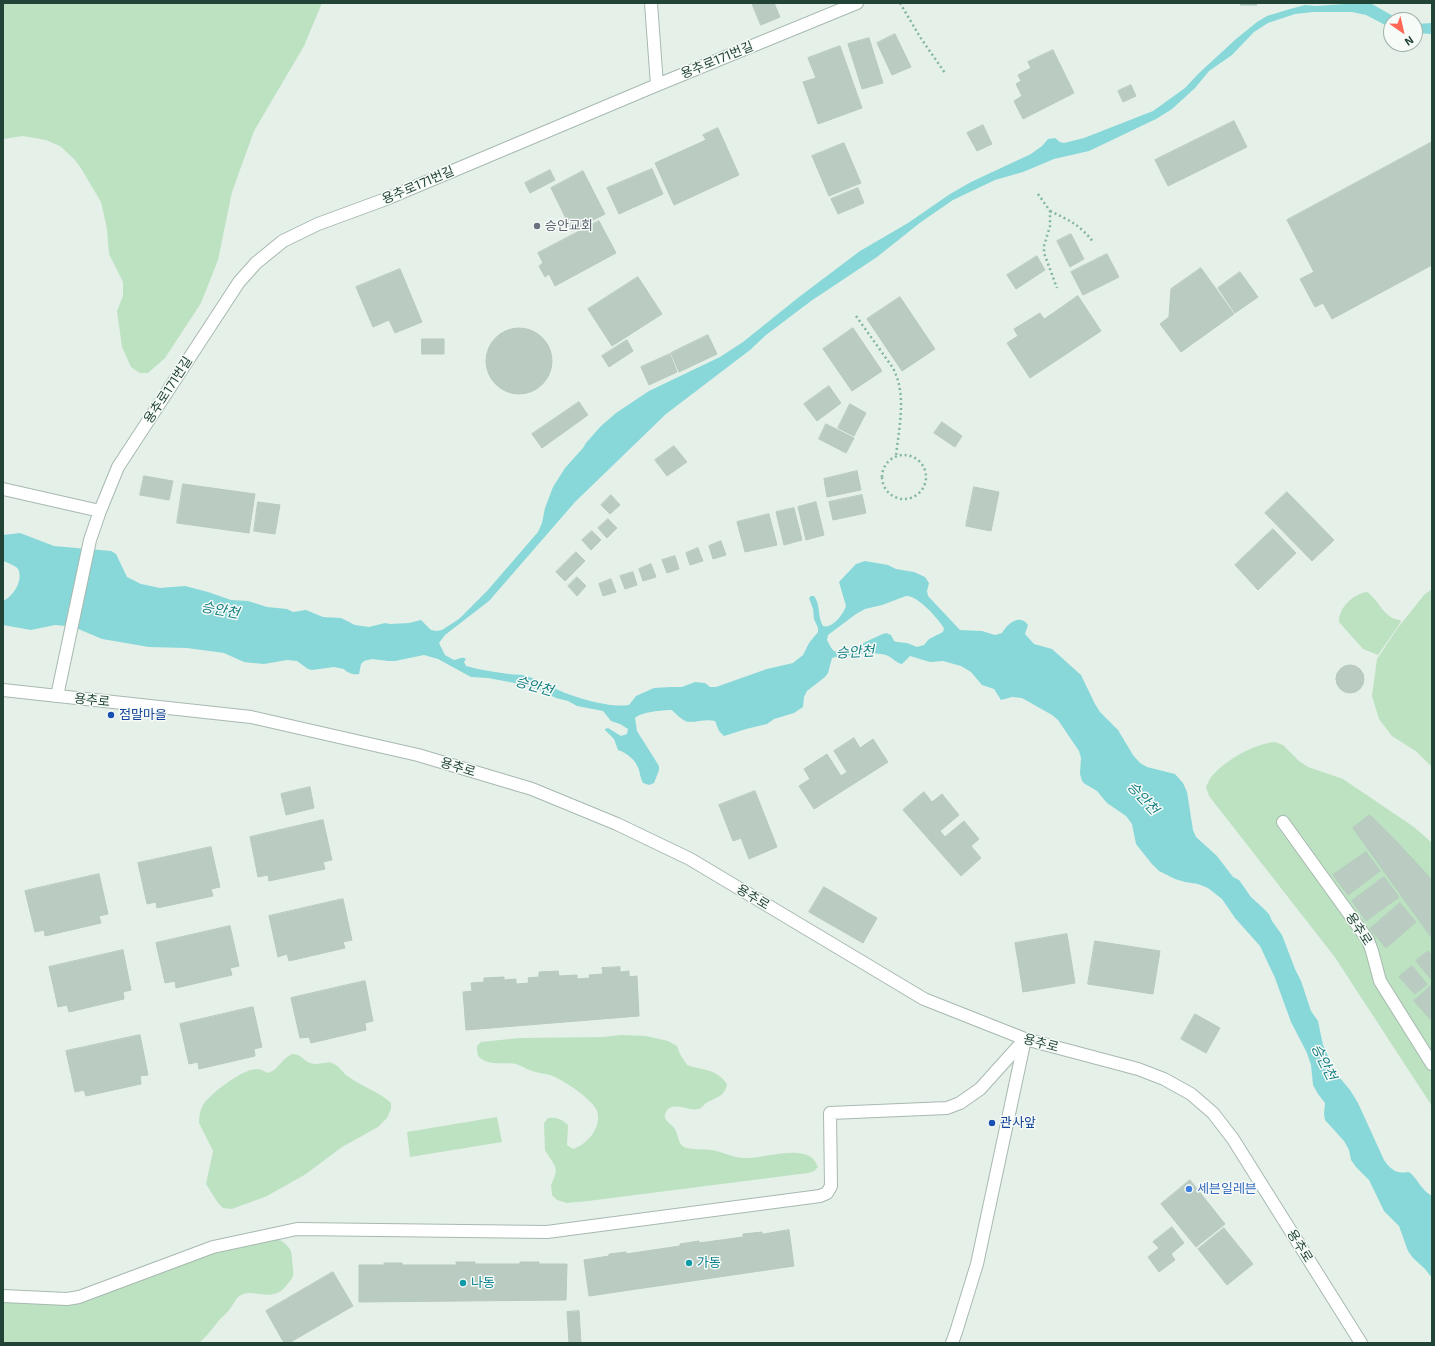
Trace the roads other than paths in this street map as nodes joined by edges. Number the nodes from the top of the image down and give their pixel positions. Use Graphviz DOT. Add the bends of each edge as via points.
graph roads {
  1 [pos="651,3"];
  2 [pos="857,3"];
  3 [pos="657,85"];
  4 [pos="3,489"];
  5 [pos="100,511"];
  6 [pos="3,690"];
  7 [pos="57,696"];
  8 [pos="1282,822"];
  9 [pos="1025,1039"];
  10 [pos="1432,1064"];
  11 [pos="3,1296"];
  12 [pos="952,1343"];
  13 [pos="1361,1343"];
  1 -- 3 [label="street"];
  2 -- 3 [label="street, 용추로171번길"];
  3 -- 5 [label="street, 용추로171번길" via="386,199 318,224 283,241 256,263 239,282 118,467"];
  4 -- 5 [label="street"];
  5 -- 7 [label="street, 용추로171번길" via="90,540"];
  6 -- 7 [label="street, 용추로"];
  7 -- 9 [label="street, 용추로" via="251,717 418,755 532,789 617,824 690,859 924,999"];
  8 -- 10 [label="street, 용추로" via="1368,940 1380,981"];
  9 -- 11 [label="street" via="980,1089 960,1103 947,1108 830,1113 831,1186 827,1193 820,1196 546,1232 297,1228 213,1247 79,1297 67,1299"];
  9 -- 12 [label="street" via="977,1264"];
  9 -- 13 [label="street, 용추로" via="1138,1069 1164,1079 1191,1094 1213,1113 1233,1139"];
}
